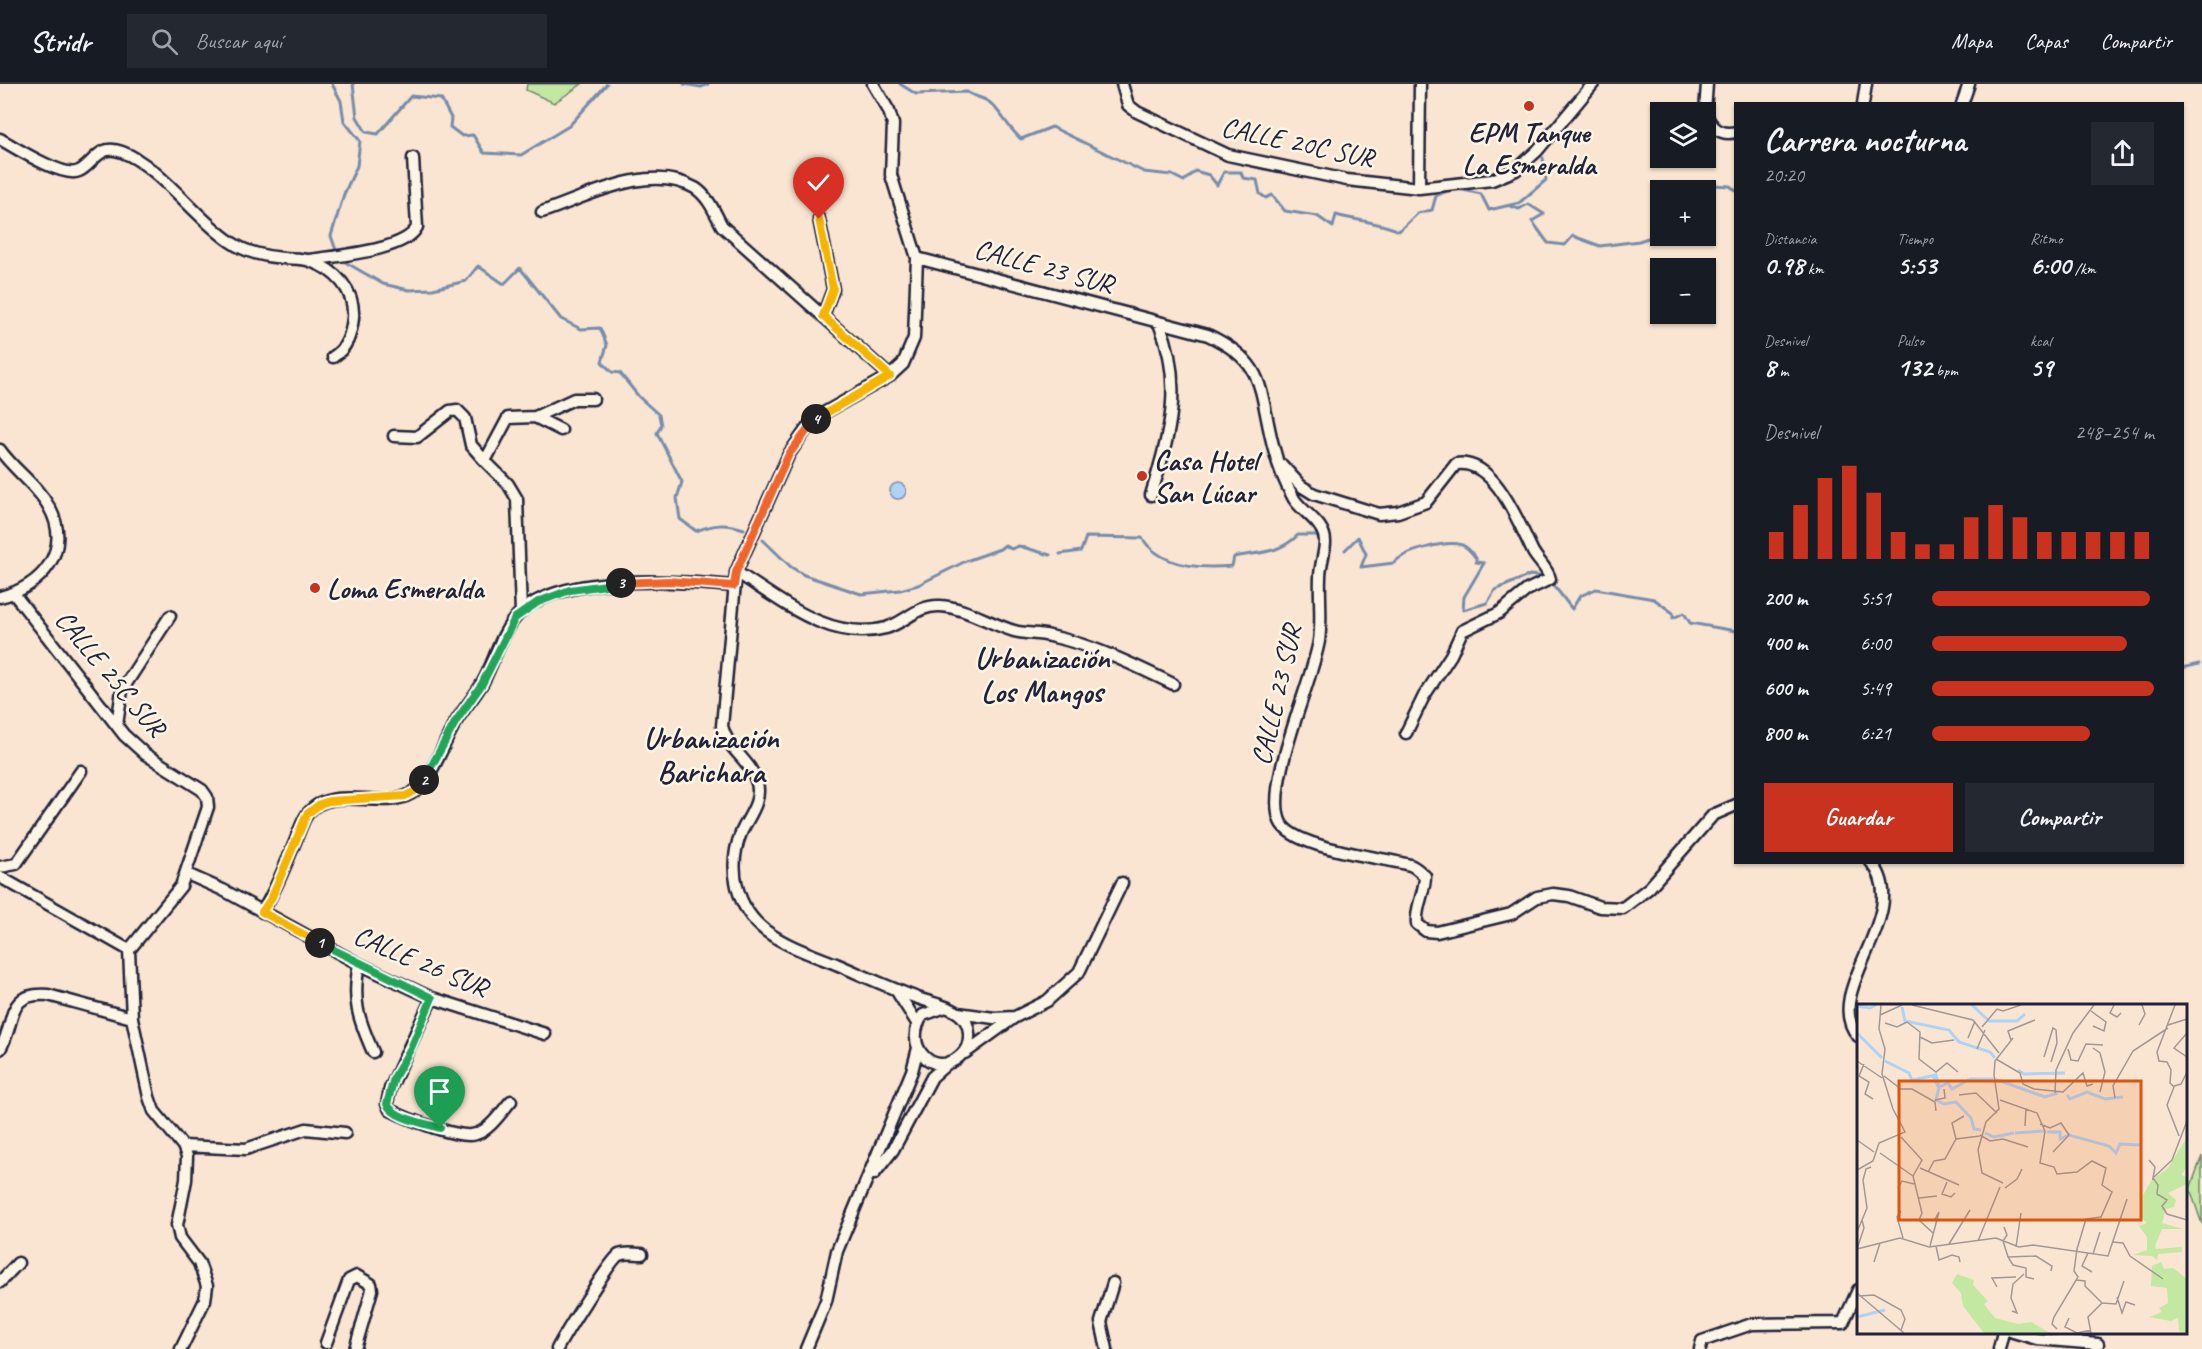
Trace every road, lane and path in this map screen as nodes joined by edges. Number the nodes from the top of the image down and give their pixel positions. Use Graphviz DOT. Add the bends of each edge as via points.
graph roads {
  1 [pos="873,84"];
  2 [pos="1122,84"];
  3 [pos="1420,84"];
  4 [pos="1593,84"];
  5 [pos="1707,84"];
  6 [pos="1866,84"];
  7 [pos="1969,84"];
  8 [pos="1706,102"];
  9 [pos="1863,102"];
  10 [pos="1963,102"];
  11 [pos="1716,129"];
  12 [pos="1734,133"];
  13 [pos="0,139"];
  14 [pos="412,158"];
  15 [pos="1419,188"];
  16 [pos="543,212"];
  17 [pos="819,219"];
  18 [pos="917,258"];
  19 [pos="309,260"];
  20 [pos="823,316"];
  21 [pos="1159,323"];
  22 [pos="333,357"];
  23 [pos="890,376"];
  24 [pos="593,399"];
  25 [pos="534,417"];
  26 [pos="561,430"];
  27 [pos="394,436"];
  28 [pos="0,450"];
  29 [pos="1276,458"];
  30 [pos="485,461"];
  31 [pos="1151,495"];
  32 [pos="736,572"];
  33 [pos="734,586"];
  34 [pos="14,594"];
  35 [pos="0,597"];
  36 [pos="521,612"];
  37 [pos="170,616"];
  38 [pos="1173,684"];
  39 [pos="117,725"];
  40 [pos="1406,733"];
  41 [pos="81,771"];
  42 [pos="1734,807"];
  43 [pos="1872,864"];
  44 [pos="0,867"];
  45 [pos="187,874"];
  46 [pos="0,877"];
  47 [pos="1122,883"];
  48 [pos="262,912"];
  49 [pos="129,950"];
  50 [pos="359,964"];
  51 [pos="896,990"];
  52 [pos="432,998"];
  53 [pos="943,1008"];
  54 [pos="958,1012"];
  55 [pos="1016,1017"];
  56 [pos="132,1018"];
  57 [pos="917,1023"];
  58 [pos="4,1032"];
  59 [pos="545,1034"];
  60 [pos="1857,1035"];
  61 [pos="918,1048"];
  62 [pos="0,1049"];
  63 [pos="373,1052"];
  64 [pos="962,1054"];
  65 [pos="949,1062"];
  66 [pos="511,1101"];
  67 [pos="345,1133"];
  68 [pos="183,1146"];
  69 [pos="868,1181"];
  70 [pos="642,1254"];
  71 [pos="18,1263"];
  72 [pos="0,1282"];
  73 [pos="1113,1283"];
  74 [pos="1857,1292"];
  75 [pos="2003,1334"];
  76 [pos="2020,1334"];
  77 [pos="326,1342"];
  78 [pos="2098,1344"];
  79 [pos="181,1349"];
  80 [pos="355,1349"];
  81 [pos="557,1349"];
  82 [pos="806,1349"];
  83 [pos="1107,1349"];
  84 [pos="1700,1349"];
  85 [pos="1999,1349"];
  1 -- 18 [label="street" via="891,117 891,175"];
  2 -- 15 [label="street, CALLE 20C SUR" via="1128,105 1137,112 1228,155 1347,180"];
  3 -- 15 [label="street"];
  4 -- 15 [label="street, CALLE 20C SUR" via="1516,170 1492,180"];
  5 -- 8 [label="street"];
  6 -- 9 [label="street"];
  7 -- 10 [label="street"];
  11 -- 12 [label="street"];
  13 -- 19 [label="street" via="71,172 79,171 97,154 119,151 134,157 234,244 272,257"];
  14 -- 19 [label="street" via="417,227 413,234 399,243"];
  16 -- 20 [label="street" via="643,179 696,188 706,197 722,226"];
  17 -- 20 [label="street" via="833,289"];
  18 -- 21 [label="street, CALLE 23 SUR"];
  18 -- 23 [label="street" via="914,338 903,364"];
  19 -- 22 [label="street" via="342,281 353,303 349,339"];
  20 -- 23 [label="street"];
  21 -- 29 [label="street, CALLE 23 SUR" via="1208,335 1244,357 1258,376"];
  21 -- 31 [label="street" via="1170,355 1174,387 1168,433"];
  23 -- 32 [label="street" via="822,414 801,436 779,475"];
  24 -- 25 [label="street" via="574,399"];
  25 -- 26 [label="street"];
  25 -- 30 [label="street" via="504,420"];
  27 -- 30 [label="street" via="417,436 457,410 465,418 471,445"];
  28 -- 34 [label="street" via="48,506 57,535 56,550 45,571"];
  29 -- 40 [label="street" via="1301,486 1314,494 1378,514 1426,502 1455,464 1475,466 1494,482 1549,574 1550,579 1527,590 1499,613 1461,631"];
  29 -- 42 [label="street, CALLE 23 SUR" via="1294,498 1319,524 1326,540 1320,579 1319,639 1283,761 1278,792 1280,821 1287,830 1333,850 1413,866 1425,876 1417,924 1425,931 1437,932 1511,914 1537,897 1553,894 1600,907 1623,908 1649,888 1713,815"];
  30 -- 36 [label="street" via="517,498"];
  32 -- 33 [label="street"];
  32 -- 38 [label="street" via="812,619 840,630 884,628 924,607 942,606 1015,631 1049,635 1113,656"];
  33 -- 36 [label="street" via="668,581 601,585 553,596"];
  33 -- 51 [label="street" via="722,726 729,745 753,774 758,793 734,856 739,895 750,916 766,931"];
  34 -- 35 [label="street"];
  34 -- 39 [label="street, CALLE 25C SUR"];
  36 -- 48 [label="street" via="428,776 405,796 343,799 313,808 301,825"];
  37 -- 39 [label="street" via="122,690"];
  39 -- 45 [label="street, CALLE 25C SUR" via="135,747 207,797 208,807"];
  41 -- 44 [label="street" via="16,864"];
  43 -- 60 [label="street" via="1882,877 1884,900 1854,981 1851,1018"];
  45 -- 48 [label="street, CALLE 26 SUR"];
  45 -- 49 [label="street"];
  46 -- 49 [label="street"];
  47 -- 55 [label="street" via="1079,972 1047,1001"];
  48 -- 50 [label="street, CALLE 26 SUR"];
  49 -- 56 [label="street"];
  50 -- 52 [label="street, CALLE 26 SUR"];
  50 -- 63 [label="street" via="356,1007"];
  51 -- 53 [label="street"];
  51 -- 57 [label="street"];
  52 -- 59 [label="street, CALLE 26 SUR"];
  52 -- 66 [label="street" via="390,1089 390,1110 455,1133 473,1135 484,1130"];
  53 -- 54 [label="street"];
  53 -- 57 [label="street" via="932,1010"];
  54 -- 55 [label="street"];
  54 -- 64 [label="street" via="970,1033"];
  55 -- 64 [label="street"];
  56 -- 58 [label="street" via="34,994 14,1007"];
  56 -- 68 [label="street" via="152,1104 163,1124"];
  57 -- 61 [label="street"];
  58 -- 62 [label="street"];
  61 -- 65 [label="street" via="931,1061"];
  61 -- 69 [label="street"];
  64 -- 65 [label="street"];
  65 -- 69 [label="street" via="932,1077 893,1150"];
  67 -- 68 [label="street" via="295,1130 246,1149"];
  68 -- 79 [label="street" via="188,1165 177,1225 180,1238 199,1263 207,1286 205,1300"];
  69 -- 82 [label="street" via="837,1251 826,1301"];
  70 -- 81 [label="street" via="613,1259"];
  71 -- 72 [label="street"];
  73 -- 83 [label="street" via="1101,1322"];
  74 -- 84 [label="street" via="1843,1323 1752,1324 1702,1341"];
  75 -- 85 [label="street"];
  76 -- 78 [label="street"];
  77 -- 80 [label="street" via="349,1280 357,1276 371,1284 372,1290"];
}
